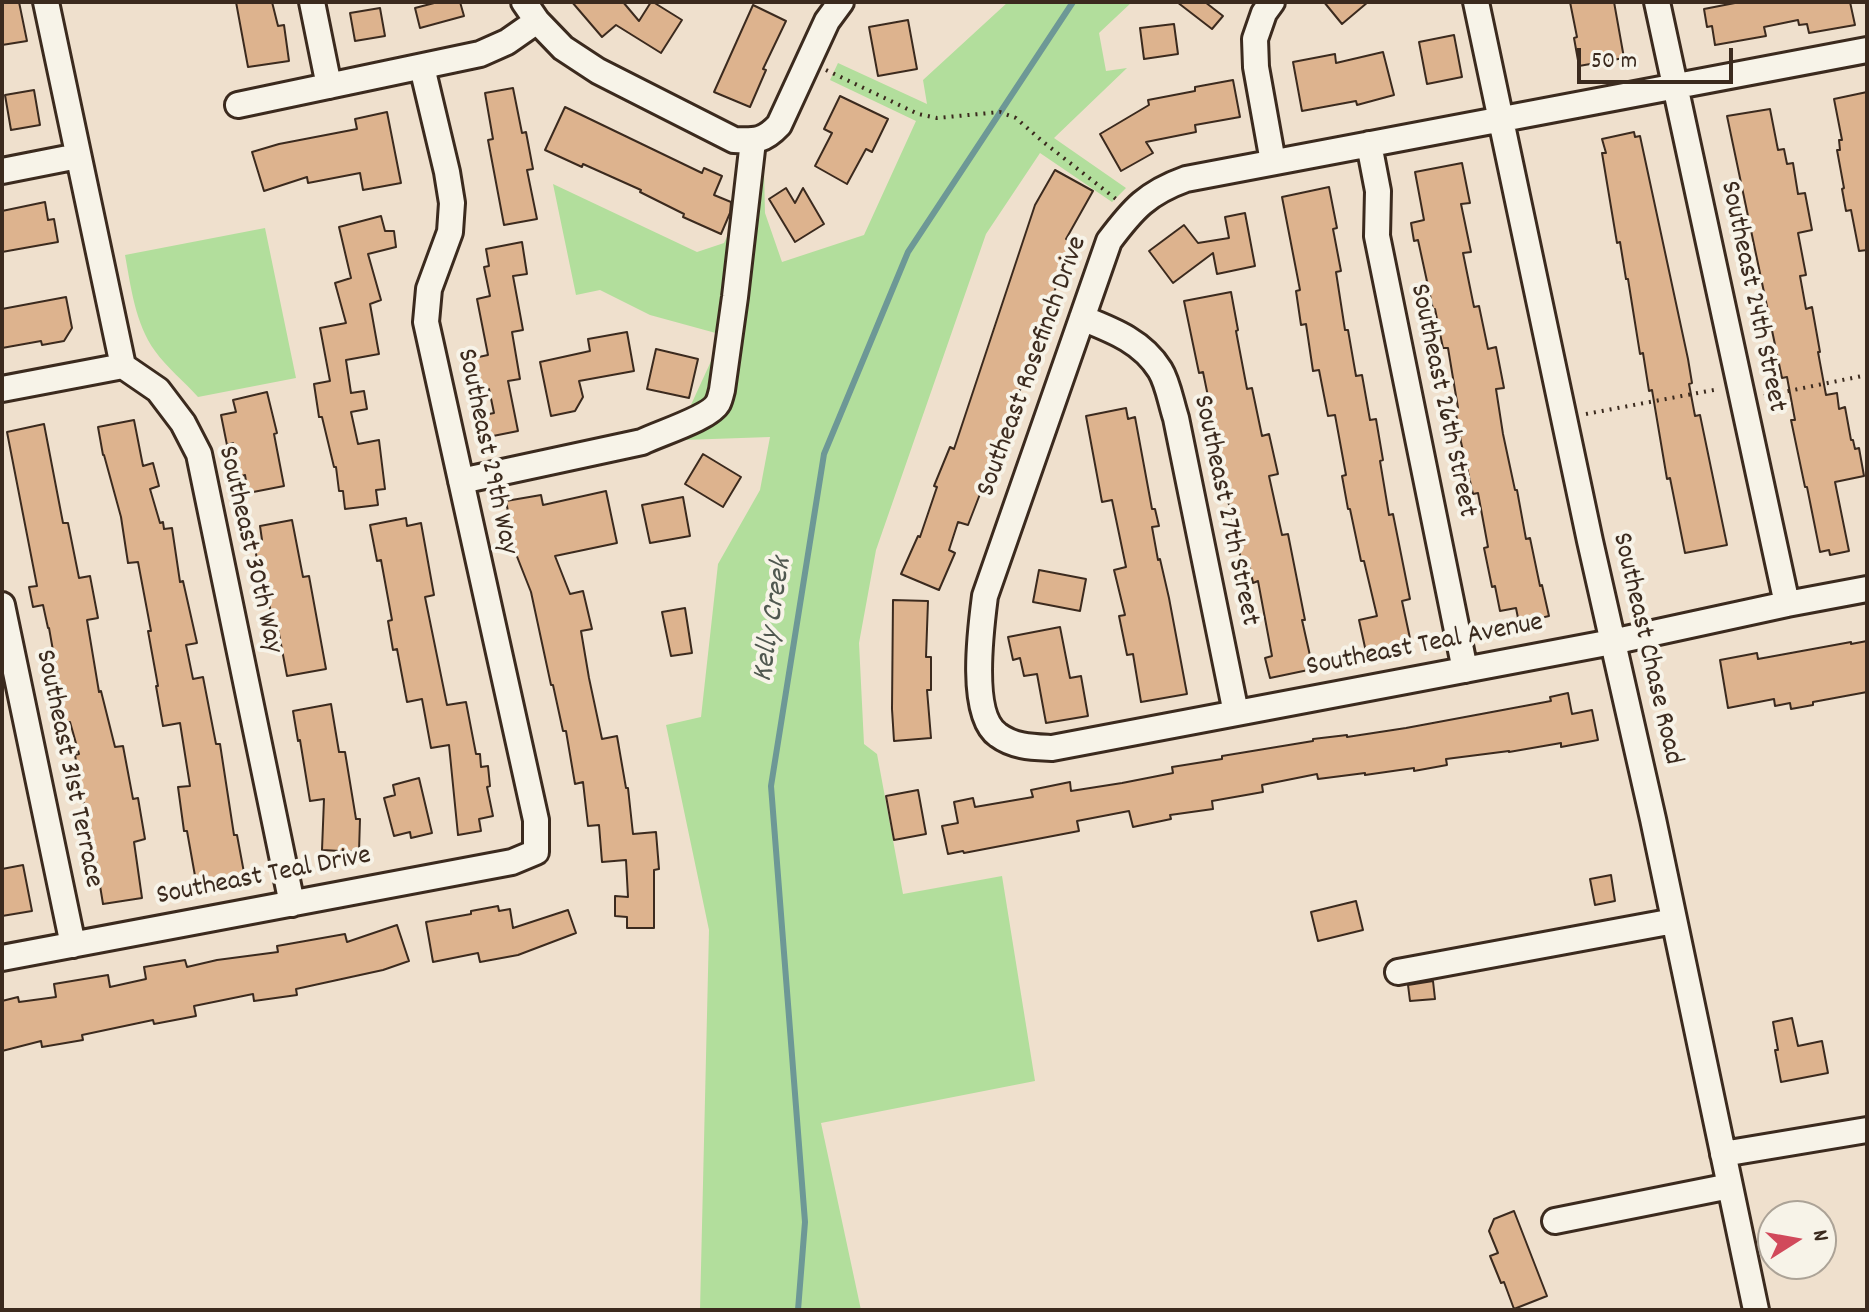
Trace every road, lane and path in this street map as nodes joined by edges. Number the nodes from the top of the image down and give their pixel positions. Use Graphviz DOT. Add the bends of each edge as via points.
graph roads {
  1 [pos="46,2"];
  2 [pos="312,2"];
  3 [pos="1272,2"];
  4 [pos="1476,2"];
  5 [pos="1657,2"];
  6 [pos="838,3"];
  7 [pos="530,12"];
  8 [pos="1867,50"];
  9 [pos="809,62"];
  10 [pos="422,67"];
  11 [pos="329,86"];
  12 [pos="1675,87"];
  13 [pos="238,105"];
  14 [pos="1501,118"];
  15 [pos="753,141"];
  16 [pos="1369,144"];
  17 [pos="78,156"];
  18 [pos="1273,162"];
  19 [pos="2,171"];
  20 [pos="1131,211"];
  21 [pos="1082,318"];
  22 [pos="123,366"];
  23 [pos="1867,375"];
  24 [pos="2,389"];
  25 [pos="1741,392"];
  26 [pos="1564,418"];
  27 [pos="461,481"];
  28 [pos="1867,589"];
  29 [pos="1787,604"];
  30 [pos="2,605"];
  31 [pos="1612,642"];
  32 [pos="1465,670"];
  33 [pos="1236,713"];
  34 [pos="995,734"];
  35 [pos="536,852"];
  36 [pos="292,904"];
  37 [pos="1674,921"];
  38 [pos="73,945"];
  39 [pos="2,958"];
  40 [pos="1398,972"];
  41 [pos="1867,1130"];
  42 [pos="1723,1154"];
  43 [pos="1730,1186"];
  44 [pos="1555,1221"];
  45 [pos="1756,1310"];
  1 -- 17 [label="street"];
  2 -- 11 [label="street"];
  3 -- 18 [label="street" via="1255,39"];
  4 -- 14 [label="street, Southeast Chase Road"];
  5 -- 12 [label="street, Southeast 24th Street"];
  6 -- 9 [label="street"];
  7 -- 10 [label="street" via="507,42"];
  7 -- 15 [label="street" via="563,48 598,71 734,140"];
  8 -- 12 [label="street, Southeast Rosefinch Drive"];
  9 -- 15 [label="street" via="779,125 768,137"];
  9 -- 20 [label="path" via="918,114 937,118 1000,112 1016,118"];
  10 -- 11 [label="street"];
  10 -- 27 [label="street, Southeast 29th Way" via="452,203 450,232 429,289 426,322"];
  11 -- 13 [label="street"];
  12 -- 14 [label="street, Southeast Rosefinch Drive"];
  12 -- 25 [label="street, Southeast 24th Street"];
  14 -- 16 [label="street, Southeast Rosefinch Drive"];
  14 -- 26 [label="street, Southeast Chase Road"];
  15 -- 27 [label="street" via="718,404 704,416 642,442"];
  16 -- 18 [label="street, Southeast Rosefinch Drive"];
  16 -- 32 [label="street, Southeast 26th Street" via="1378,191 1377,236"];
  17 -- 19 [label="street"];
  17 -- 22 [label="street"];
  18 -- 20 [label="street, Southeast Rosefinch Drive" via="1186,179 1164,187"];
  20 -- 21 [label="street, Southeast Rosefinch Drive" via="1109,241"];
  21 -- 33 [label="street, Southeast 27th Street" via="1124,335 1161,371 1176,418"];
  21 -- 34 [label="street, Southeast Rosefinch Drive" via="985,596 978,648 980,685 984,714"];
  22 -- 24 [label="street"];
  22 -- 36 [label="street, Southeast 30th Way" via="158,390 199,454"];
  23 -- 25 [label="path"];
  25 -- 26 [label="path"];
  25 -- 29 [label="street, Southeast 24th Street"];
  26 -- 31 [label="street, Southeast Chase Road"];
  27 -- 35 [label="street, Southeast 29th Way" via="536,820"];
  28 -- 29 [label="street, Southeast Teal Avenue"];
  29 -- 31 [label="street, Southeast Teal Avenue"];
  30 -- 38 [label="street, Southeast 31st Terrace"];
  31 -- 32 [label="street, Southeast Teal Avenue"];
  31 -- 37 [label="street, Southeast Chase Road"];
  32 -- 33 [label="street, Southeast Teal Avenue"];
  33 -- 34 [label="street, Southeast Teal Avenue" via="1052,748 1020,746"];
  35 -- 36 [label="street, Southeast Teal Drive" via="512,862"];
  36 -- 38 [label="street, Southeast Teal Drive"];
  37 -- 40 [label="street"];
  37 -- 42 [label="street, Southeast Chase Road"];
  38 -- 39 [label="street, Southeast Teal Drive"];
  41 -- 42 [label="street"];
  42 -- 43 [label="street, Southeast Chase Road"];
  43 -- 44 [label="street"];
  43 -- 45 [label="street, Southeast Chase Road"];
}
